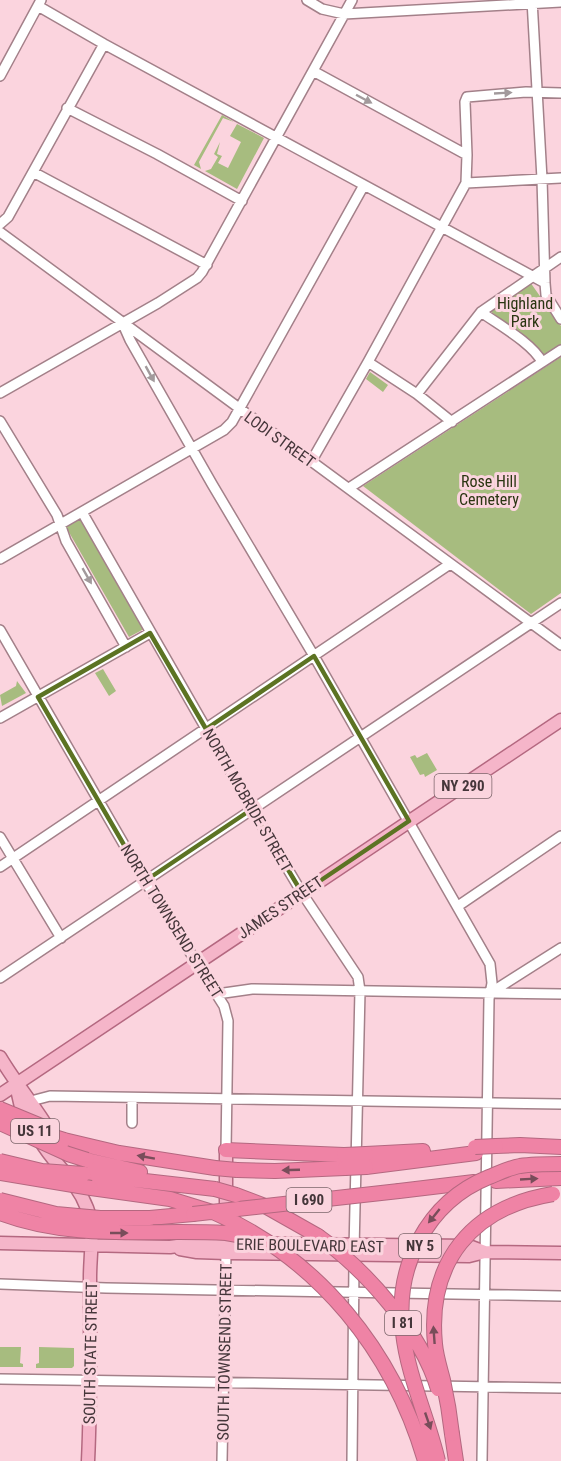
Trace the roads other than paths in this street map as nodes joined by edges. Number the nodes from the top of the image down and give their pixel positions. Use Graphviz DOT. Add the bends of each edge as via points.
graph roads {
  1 [pos="307,0"];
  2 [pos="352,0"];
  3 [pos="532,2"];
  4 [pos="561,2"];
  5 [pos="40,3"];
  6 [pos="344,14"];
  7 [pos="104,44"];
  8 [pos="313,71"];
  9 [pos="0,76"];
  10 [pos="537,93"];
  11 [pos="561,93"];
  12 [pos="67,108"];
  13 [pos="276,138"];
  14 [pos="467,155"];
  15 [pos="33,172"];
  16 [pos="561,178"];
  17 [pos="542,179"];
  18 [pos="466,183"];
  19 [pos="364,185"];
  20 [pos="242,201"];
  21 [pos="0,224"];
  22 [pos="441,228"];
  23 [pos="0,232"];
  24 [pos="561,257"];
  25 [pos="207,265"];
  26 [pos="544,268"];
  27 [pos="532,277"];
  28 [pos="544,283"];
  29 [pos="481,312"];
  30 [pos="561,319"];
  31 [pos="122,322"];
  32 [pos="148,342"];
  33 [pos="561,350"];
  34 [pos="137,352"];
  35 [pos="368,362"];
  36 [pos="543,362"];
  37 [pos="0,393"];
  38 [pos="417,394"];
  39 [pos="239,409"];
  40 [pos="0,421"];
  41 [pos="452,422"];
  42 [pos="192,449"];
  43 [pos="311,462"];
  44 [pos="348,489"];
  45 [pos="82,512"];
  46 [pos="61,524"];
  47 [pos="0,559"];
  48 [pos="450,564"];
  49 [pos="561,603"];
  50 [pos="531,623"];
  51 [pos="0,630"];
  52 [pos="150,633"];
  53 [pos="561,645"];
  54 [pos="126,647"];
  55 [pos="314,656"];
  56 [pos="38,697"];
  57 [pos="0,718"];
  58 [pos="561,720"];
  59 [pos="206,729"];
  60 [pos="361,736"];
  61 [pos="98,800"];
  62 [pos="252,809"];
  63 [pos="409,821"];
  64 [pos="561,836"];
  65 [pos="0,837"];
  66 [pos="13,858"];
  67 [pos="0,867"];
  68 [pos="145,881"];
  69 [pos="302,893"];
  70 [pos="458,906"];
  71 [pos="61,938"];
  72 [pos="561,948"];
  73 [pos="197,964"];
  74 [pos="0,978"];
  75 [pos="360,991"];
  76 [pos="490,993"];
  77 [pos="217,994"];
  78 [pos="561,994"];
  79 [pos="0,1057"];
  80 [pos="16,1085"];
  81 [pos="0,1095"];
  82 [pos="132,1098"];
  83 [pos="227,1099"];
  84 [pos="31,1101"];
  85 [pos="357,1101"];
  86 [pos="487,1102"];
  87 [pos="561,1104"];
  88 [pos="0,1109"];
  89 [pos="0,1116"];
  90 [pos="0,1123"];
  91 [pos="132,1123"];
  92 [pos="62,1136"];
  93 [pos="561,1149"];
  94 [pos="226,1150"];
  95 [pos="0,1161"];
  96 [pos="344,1161"];
  97 [pos="561,1164"];
  98 [pos="65,1171"];
  99 [pos="0,1173"];
  100 [pos="561,1178"];
  101 [pos="215,1189"];
  102 [pos="557,1194"];
  103 [pos="0,1200"];
  104 [pos="0,1207"];
  105 [pos="0,1213"];
  106 [pos="150,1218"];
  107 [pos="0,1243"];
  108 [pos="90,1246"];
  109 [pos="226,1249"];
  110 [pos="354,1250"];
  111 [pos="485,1252"];
  112 [pos="561,1253"];
  113 [pos="297,1263"];
  114 [pos="0,1284"];
  115 [pos="90,1288"];
  116 [pos="225,1291"];
  117 [pos="354,1293"];
  118 [pos="484,1295"];
  119 [pos="561,1296"];
  120 [pos="0,1379"];
  121 [pos="89,1381"];
  122 [pos="223,1382"];
  123 [pos="353,1384"];
  124 [pos="483,1386"];
  125 [pos="561,1388"];
  126 [pos="452,1434"];
  127 [pos="87,1461"];
  128 [pos="222,1461"];
  129 [pos="352,1461"];
  130 [pos="425,1461"];
  131 [pos="438,1461"];
  132 [pos="456,1461"];
  133 [pos="482,1461"];
  1 -- 6 [label="street" via="322,9"];
  2 -- 6 [label="street"];
  3 -- 4 [label="street"];
  3 -- 6 [label="street"];
  3 -- 10 [label="street"];
  5 -- 7 [label="street"];
  5 -- 9 [label="street"];
  6 -- 8 [label="street"];
  7 -- 12 [label="street"];
  7 -- 13 [label="street"];
  8 -- 13 [label="street"];
  8 -- 14 [label="street, one-way"];
  10 -- 11 [label="street"];
  14 -- 10 [label="street, one-way" via="468,96"];
  10 -- 17 [label="street"];
  12 -- 15 [label="street"];
  12 -- 20 [label="street"];
  13 -- 19 [label="street"];
  13 -- 20 [label="street"];
  14 -- 18 [label="street"];
  15 -- 21 [label="street" via="8,217"];
  15 -- 25 [label="street"];
  16 -- 17 [label="street"];
  17 -- 18 [label="street"];
  17 -- 26 [label="street"];
  18 -- 22 [label="street"];
  19 -- 22 [label="street"];
  19 -- 39 [label="street"];
  20 -- 25 [label="street"];
  22 -- 27 [label="street"];
  22 -- 35 [label="street"];
  23 -- 31 [label="street, LODI STREET"];
  24 -- 26 [label="street"];
  25 -- 31 [label="street" via="197,278"];
  26 -- 27 [label="street"];
  26 -- 28 [label="street"];
  27 -- 28 [label="street"];
  27 -- 29 [label="street"];
  28 -- 30 [label="street" via="546,295"];
  29 -- 36 [label="street" via="528,346"];
  29 -- 38 [label="street"];
  31 -- 32 [label="street, LODI STREET"];
  31 -- 34 [label="street"];
  31 -- 37 [label="street"];
  32 -- 34 [label="street"];
  32 -- 39 [label="street, LODI STREET"];
  33 -- 36 [label="street"];
  34 -- 42 [label="street, one-way"];
  35 -- 38 [label="street"];
  35 -- 43 [label="street"];
  36 -- 41 [label="street"];
  38 -- 41 [label="street"];
  39 -- 42 [label="street" via="224,430"];
  39 -- 43 [label="street, LODI STREET"];
  40 -- 46 [label="street"];
  41 -- 44 [label="street"];
  42 -- 45 [label="street"];
  42 -- 55 [label="street"];
  43 -- 44 [label="street, LODI STREET"];
  44 -- 48 [label="street, LODI STREET"];
  45 -- 46 [label="street"];
  45 -- 52 [label="street, NORTH MCBRIDE STREET"];
  46 -- 47 [label="street"];
  46 -- 54 [label="street, one-way" via="66,541"];
  48 -- 50 [label="street, LODI STREET"];
  48 -- 55 [label="street"];
  49 -- 50 [label="street"];
  50 -- 53 [label="street, LODI STREET"];
  50 -- 60 [label="street"];
  51 -- 56 [label="street, NORTH TOWNSEND STREET"];
  52 -- 54 [label="street"];
  52 -- 59 [label="street, NORTH MCBRIDE STREET"];
  54 -- 56 [label="street"];
  55 -- 59 [label="street"];
  55 -- 60 [label="street"];
  56 -- 57 [label="street"];
  56 -- 61 [label="street, NORTH TOWNSEND STREET"];
  58 -- 63 [label="main road, JAMES STREET / NY 290"];
  59 -- 61 [label="street"];
  59 -- 62 [label="street, NORTH MCBRIDE STREET"];
  60 -- 62 [label="street"];
  60 -- 63 [label="street"];
  61 -- 66 [label="street"];
  61 -- 68 [label="street, NORTH TOWNSEND STREET"];
  62 -- 68 [label="street"];
  62 -- 69 [label="street, NORTH MCBRIDE STREET"];
  63 -- 69 [label="main road, JAMES STREET / NY 290"];
  63 -- 70 [label="street"];
  64 -- 70 [label="street"];
  65 -- 66 [label="street"];
  66 -- 67 [label="street"];
  66 -- 71 [label="street"];
  68 -- 71 [label="street"];
  68 -- 73 [label="street, NORTH TOWNSEND STREET"];
  69 -- 73 [label="main road, JAMES STREET / NY 290"];
  69 -- 75 [label="street, NORTH MCBRIDE STREET" via="354,970"];
  70 -- 76 [label="street" via="490,964"];
  71 -- 74 [label="street"];
  72 -- 76 [label="street"];
  73 -- 77 [label="street, NORTH TOWNSEND STREET"];
  73 -- 80 [label="main road, JAMES STREET / NY 290"];
  75 -- 76 [label="street"];
  75 -- 77 [label="street" via="252,989"];
  75 -- 85 [label="street, NORTH MCBRIDE STREET"];
  76 -- 78 [label="street"];
  76 -- 86 [label="street"];
  77 -- 83 [label="street, NORTH TOWNSEND STREET" via="228,1015"];
  79 -- 80 [label="main road, US 11"];
  80 -- 81 [label="main road, JAMES STREET"];
  80 -- 84 [label="main road, US 11"];
  80 -- 98 [label="main road, US 11" via="21,1107 46,1151"];
  82 -- 83 [label="street"];
  82 -- 84 [label="street" via="50,1096"];
  82 -- 91 [label="street"];
  83 -- 85 [label="street"];
  83 -- 94 [label="street, NORTH TOWNSEND STREET"];
  84 -- 98 [label="main road, US 11" via="50,1132"];
  85 -- 86 [label="street"];
  85 -- 110 [label="street, NORTH MCBRIDE STREET"];
  86 -- 87 [label="street"];
  86 -- 111 [label="street"];
  88 -- 92 [label="highway, bridge"];
  89 -- 92 [label="highway, I 690, bridge" via="32,1130"];
  90 -- 101 [label="highway, bridge" via="87,1160"];
  96 -- 92 [label="highway, I 690, one-way, bridge" via="275,1171 237,1170 119,1153"];
  93 -- 96 [label="highway, bridge" via="476,1150"];
  94 -- 96 [label="highway"];
  94 -- 109 [label="main road, NORTH TOWNSEND STREET"];
  95 -- 101 [label="highway, I 81, bridge" via="42,1170"];
  97 -- 131 [label="highway, one-way, bridge" via="520,1166 461,1191 438,1211 411,1256 403,1286 402,1331"];
  98 -- 108 [label="main road, US 11" via="88,1210"];
  99 -- 113 [label="highway, I 81, bridge" via="170,1199 213,1212 263,1237"];
  106 -- 100 [label="highway, I 690, one-way, bridge" via="474,1182"];
  101 -- 126 [label="highway, I 81, bridge" via="265,1206 318,1236 374,1286 410,1331 435,1380"];
  126 -- 102 [label="highway, one-way, bridge" via="433,1318 436,1292 446,1267 468,1234 489,1216 514,1203"];
  103 -- 106 [label="highway, bridge" via="56,1214"];
  104 -- 106 [label="highway, I 690, bridge" via="37,1217 80,1222"];
  105 -- 113 [label="highway, one-way, bridge" via="52,1227 98,1233 226,1233 253,1240"];
  107 -- 108 [label="main road, ERIE BOULEVARD EAST / NY 5"];
  108 -- 109 [label="main road, ERIE BOULEVARD EAST / NY 5" via="170,1247 197,1252"];
  108 -- 115 [label="main road, SOUTH STATE STREET / US 11"];
  109 -- 110 [label="main road, ERIE BOULEVARD EAST / NY 5"];
  109 -- 116 [label="street, SOUTH TOWNSEND STREET"];
  110 -- 111 [label="main road, ERIE BOULEVARD EAST / NY 5" via="469,1246"];
  110 -- 117 [label="street, NORTH MCBRIDE STREET"];
  111 -- 112 [label="main road, ERIE BOULEVARD EAST / NY 5"];
  111 -- 118 [label="street"];
  113 -- 130 [label="highway, I 81, bridge" via="328,1290 371,1346 402,1399"];
  114 -- 115 [label="street"];
  115 -- 116 [label="street"];
  115 -- 121 [label="main road, SOUTH STATE STREET / US 11"];
  116 -- 117 [label="street"];
  116 -- 122 [label="street, SOUTH TOWNSEND STREET"];
  117 -- 118 [label="street"];
  117 -- 123 [label="street, NORTH MCBRIDE STREET"];
  118 -- 119 [label="street"];
  118 -- 124 [label="street"];
  120 -- 121 [label="street"];
  121 -- 122 [label="street"];
  121 -- 127 [label="main road, SOUTH STATE STREET / US 11"];
  122 -- 123 [label="street"];
  122 -- 128 [label="street, SOUTH TOWNSEND STREET"];
  123 -- 124 [label="street"];
  123 -- 129 [label="street, NORTH MCBRIDE STREET"];
  124 -- 125 [label="street"];
  124 -- 133 [label="street"];
  126 -- 132 [label="highway, I 81"];
}
